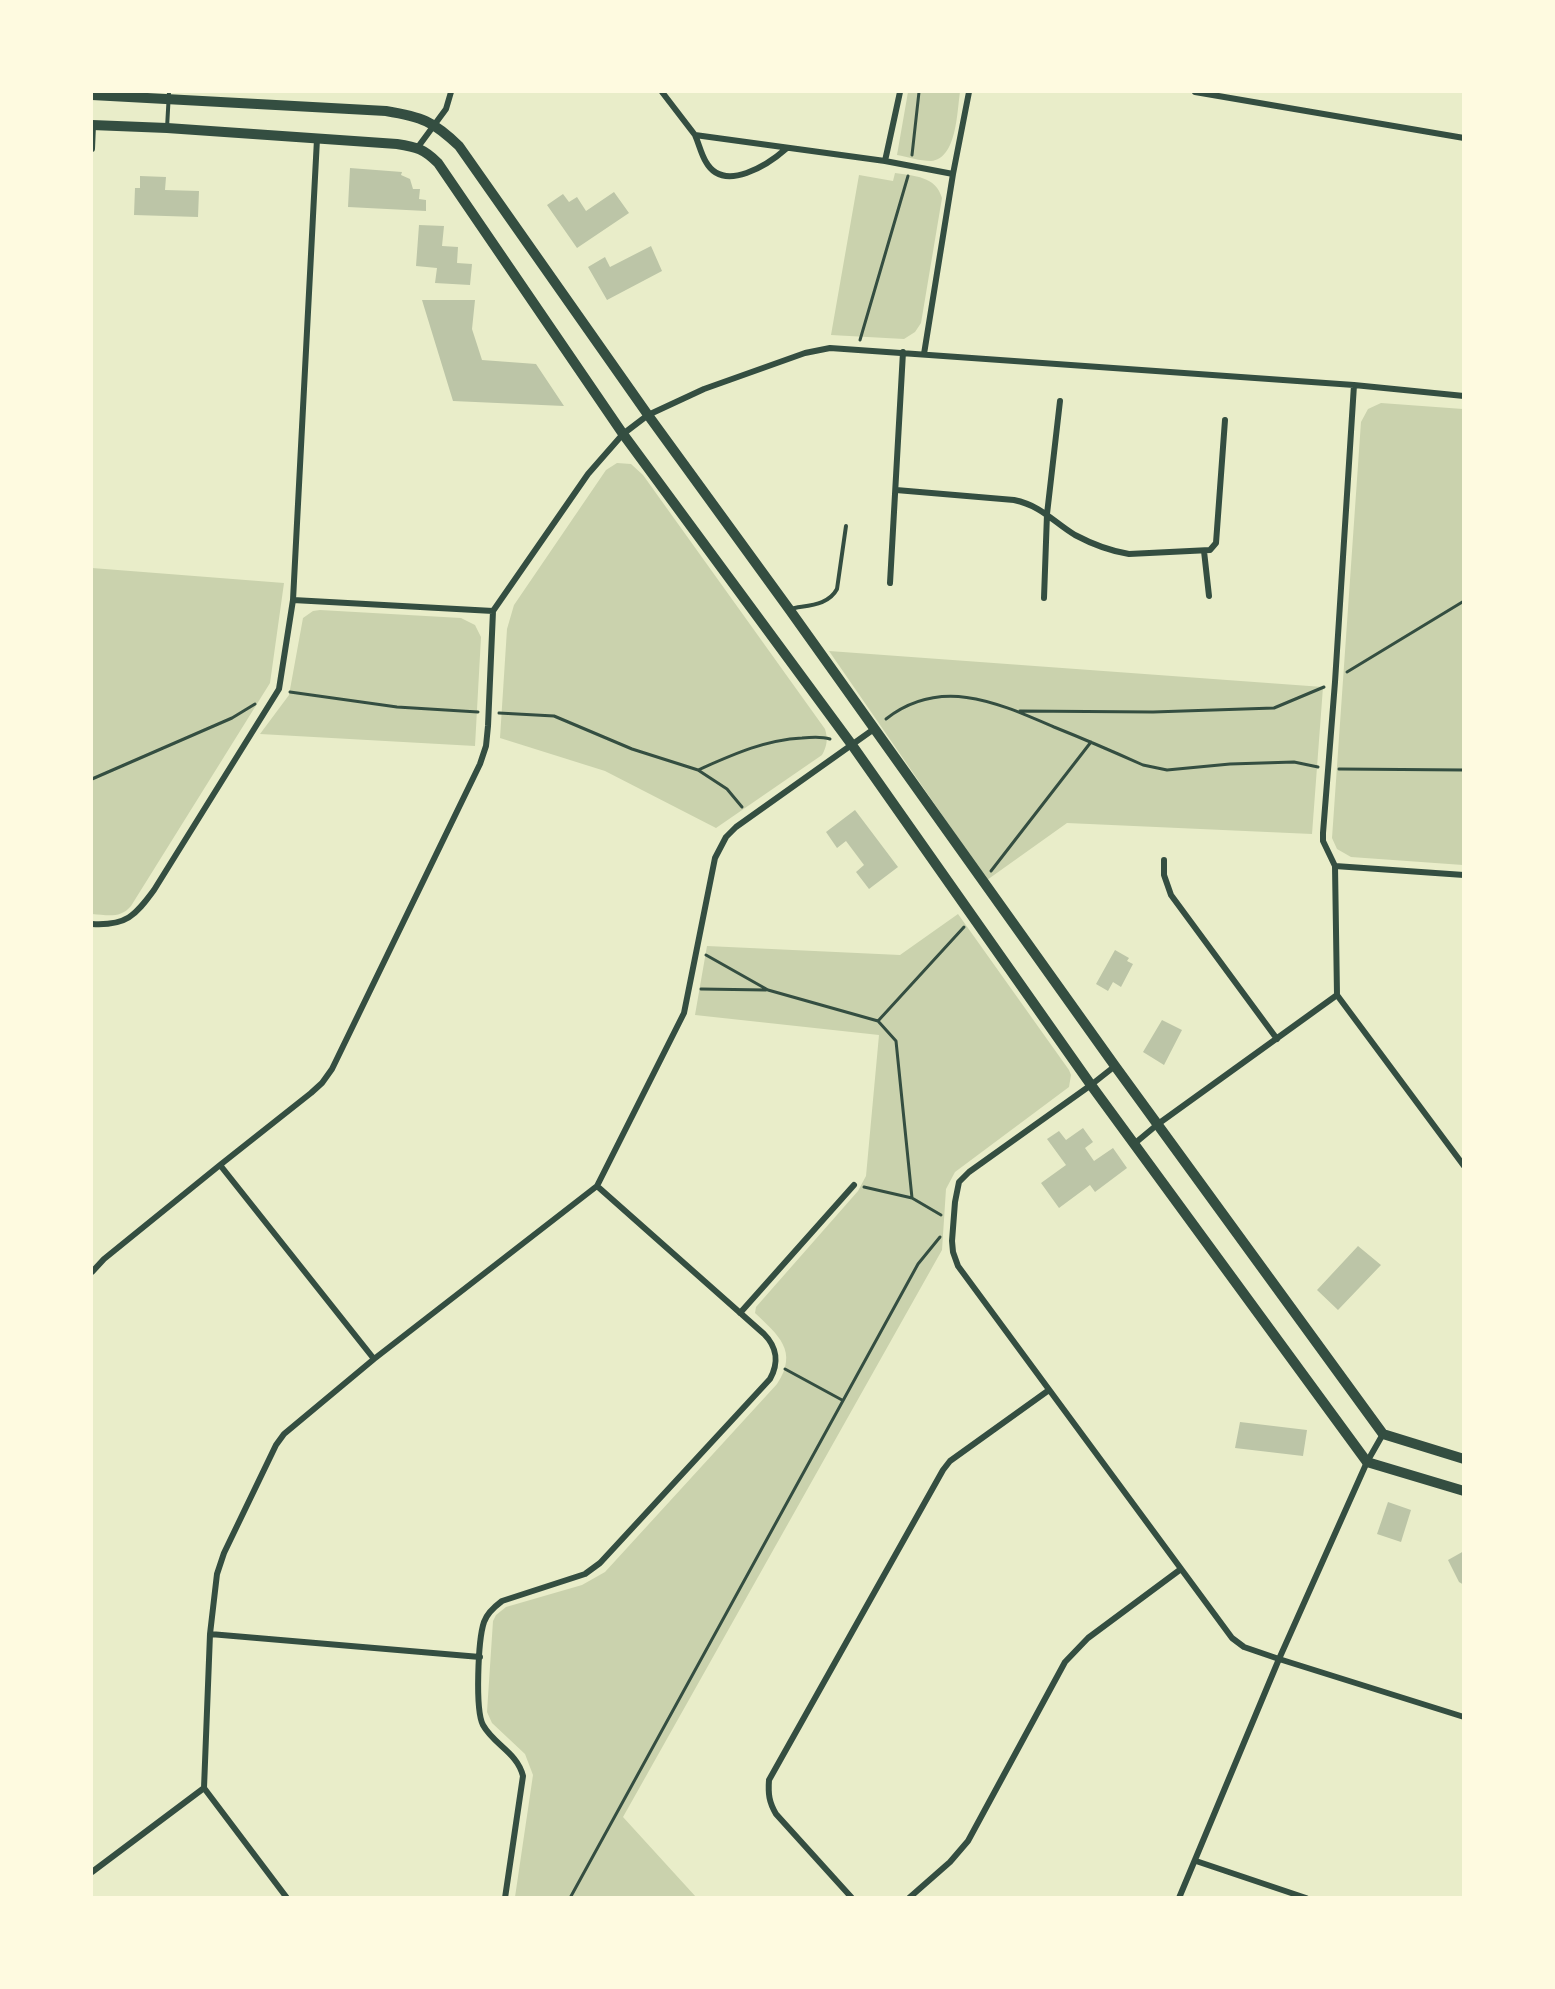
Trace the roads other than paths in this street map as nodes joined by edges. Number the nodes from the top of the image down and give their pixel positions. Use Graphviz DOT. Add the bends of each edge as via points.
graph roads {
  1 [pos="451,92"];
  2 [pos="662,92"];
  3 [pos="900,92"];
  4 [pos="969,92"];
  5 [pos="1195,92"];
  6 [pos="92,95"];
  7 [pos="168,95"];
  8 [pos="92,125"];
  9 [pos="436,125"];
  10 [pos="167,128"];
  11 [pos="695,135"];
  12 [pos="1464,138"];
  13 [pos="317,139"];
  14 [pos="418,147"];
  15 [pos="787,148"];
  16 [pos="92,149"];
  17 [pos="885,161"];
  18 [pos="953,174"];
  19 [pos="903,352"];
  20 [pos="924,354"];
  21 [pos="1354,386"];
  22 [pos="1464,396"];
  23 [pos="1060,401"];
  24 [pos="648,415"];
  25 [pos="1225,420"];
  26 [pos="623,434"];
  27 [pos="896,490"];
  28 [pos="1047,514"];
  29 [pos="846,526"];
  30 [pos="1204,551"];
  31 [pos="890,583"];
  32 [pos="1209,596"];
  33 [pos="1044,598"];
  34 [pos="293,600"];
  35 [pos="789,609"];
  36 [pos="493,611"];
  37 [pos="874,729"];
  38 [pos="852,745"];
  39 [pos="1164,860"];
  40 [pos="1335,866"];
  41 [pos="1464,875"];
  42 [pos="92,924"];
  43 [pos="1337,996"];
  44 [pos="1276,1039"];
  45 [pos="1115,1066"];
  46 [pos="1091,1085"];
  47 [pos="1158,1124"];
  48 [pos="1134,1144"];
  49 [pos="220,1165"];
  50 [pos="1464,1166"];
  51 [pos="854,1185"];
  52 [pos="597,1186"];
  53 [pos="92,1272"];
  54 [pos="740,1313"];
  55 [pos="374,1359"];
  56 [pos="1049,1390"];
  57 [pos="1383,1434"];
  58 [pos="1464,1458"];
  59 [pos="1367,1462"];
  60 [pos="1464,1491"];
  61 [pos="1181,1569"];
  62 [pos="210,1634"];
  63 [pos="480,1656"];
  64 [pos="1279,1659"];
  65 [pos="1464,1717"];
  66 [pos="204,1788"];
  67 [pos="1196,1861"];
  68 [pos="92,1872"];
  69 [pos="287,1898"];
  70 [pos="505,1898"];
  71 [pos="852,1898"];
  72 [pos="909,1898"];
  73 [pos="1179,1898"];
  74 [pos="1306,1898"];
  1 -- 9 [label="street"];
  2 -- 11 [label="street"];
  3 -- 17 [label="street"];
  4 -- 18 [label="street"];
  5 -- 12 [label="street"];
  6 -- 7 [label="street"];
  7 -- 9 [label="street" via="386,111"];
  7 -- 10 [label="lane"];
  8 -- 10 [label="street"];
  8 -- 16 [label="street"];
  9 -- 14 [label="street"];
  9 -- 24 [label="street" via="471,161"];
  10 -- 13 [label="street"];
  11 -- 15 [label="street"];
  11 -- 15 [label="street" via="706,163 727,177 759,168"];
  13 -- 14 [label="street"];
  13 -- 34 [label="street"];
  14 -- 26 [label="street" via="438,163"];
  15 -- 17 [label="street"];
  17 -- 18 [label="street"];
  18 -- 20 [label="street"];
  19 -- 20 [label="street"];
  19 -- 24 [label="street" via="830,348 805,353 704,389"];
  19 -- 27 [label="street"];
  20 -- 21 [label="street"];
  21 -- 22 [label="street"];
  21 -- 40 [label="street" via="1323,841"];
  23 -- 28 [label="street"];
  24 -- 26 [label="street"];
  24 -- 35 [label="street"];
  25 -- 30 [label="street" via="1216,543"];
  26 -- 36 [label="street" via="588,474"];
  26 -- 38 [label="street"];
  27 -- 28 [label="street" via="1014,500"];
  27 -- 31 [label="street"];
  28 -- 30 [label="street" via="1075,535 1118,552"];
  28 -- 33 [label="street"];
  29 -- 35 [label="lane" via="834,595 827,601"];
  30 -- 32 [label="street"];
  34 -- 36 [label="street"];
  34 -- 42 [label="street" via="279,689 137,912 122,922"];
  35 -- 37 [label="street"];
  36 -- 49 [label="street" via="489,712 480,764 332,1069 311,1094"];
  37 -- 38 [label="street"];
  37 -- 45 [label="street"];
  38 -- 46 [label="street"];
  38 -- 52 [label="street" via="726,837 715,858 687,1003"];
  39 -- 44 [label="street" via="1164,875 1185,916"];
  40 -- 41 [label="street"];
  40 -- 43 [label="street"];
  43 -- 44 [label="street"];
  43 -- 50 [label="street"];
  44 -- 47 [label="street"];
  45 -- 46 [label="street"];
  45 -- 47 [label="street"];
  46 -- 48 [label="street"];
  46 -- 56 [label="street" via="969,1172 956,1191 953,1252 958,1266"];
  47 -- 48 [label="street"];
  47 -- 57 [label="street"];
  48 -- 59 [label="street"];
  49 -- 53 [label="street"];
  49 -- 55 [label="street"];
  51 -- 54 [label="street"];
  52 -- 54 [label="street"];
  52 -- 55 [label="street"];
  54 -- 63 [label="street" via="773,1346 776,1363 770,1379 600,1563 585,1574 513,1596 493,1608 483,1627"];
  55 -- 62 [label="street" via="276,1445 216,1574"];
  56 -- 61 [label="street"];
  56 -- 71 [label="street" via="943,1470 769,1780 770,1803 776,1814"];
  57 -- 58 [label="street"];
  57 -- 59 [label="street"];
  59 -- 60 [label="street"];
  59 -- 64 [label="street"];
  61 -- 64 [label="street" via="1232,1638 1244,1647"];
  61 -- 72 [label="street" via="1076,1648 968,1841"];
  62 -- 63 [label="street"];
  62 -- 66 [label="street"];
  63 -- 70 [label="street" via="479,1717 488,1733 515,1757 523,1776"];
  64 -- 65 [label="street"];
  64 -- 67 [label="street"];
  66 -- 68 [label="street"];
  66 -- 69 [label="street"];
  67 -- 73 [label="street"];
  67 -- 74 [label="street"];
}
